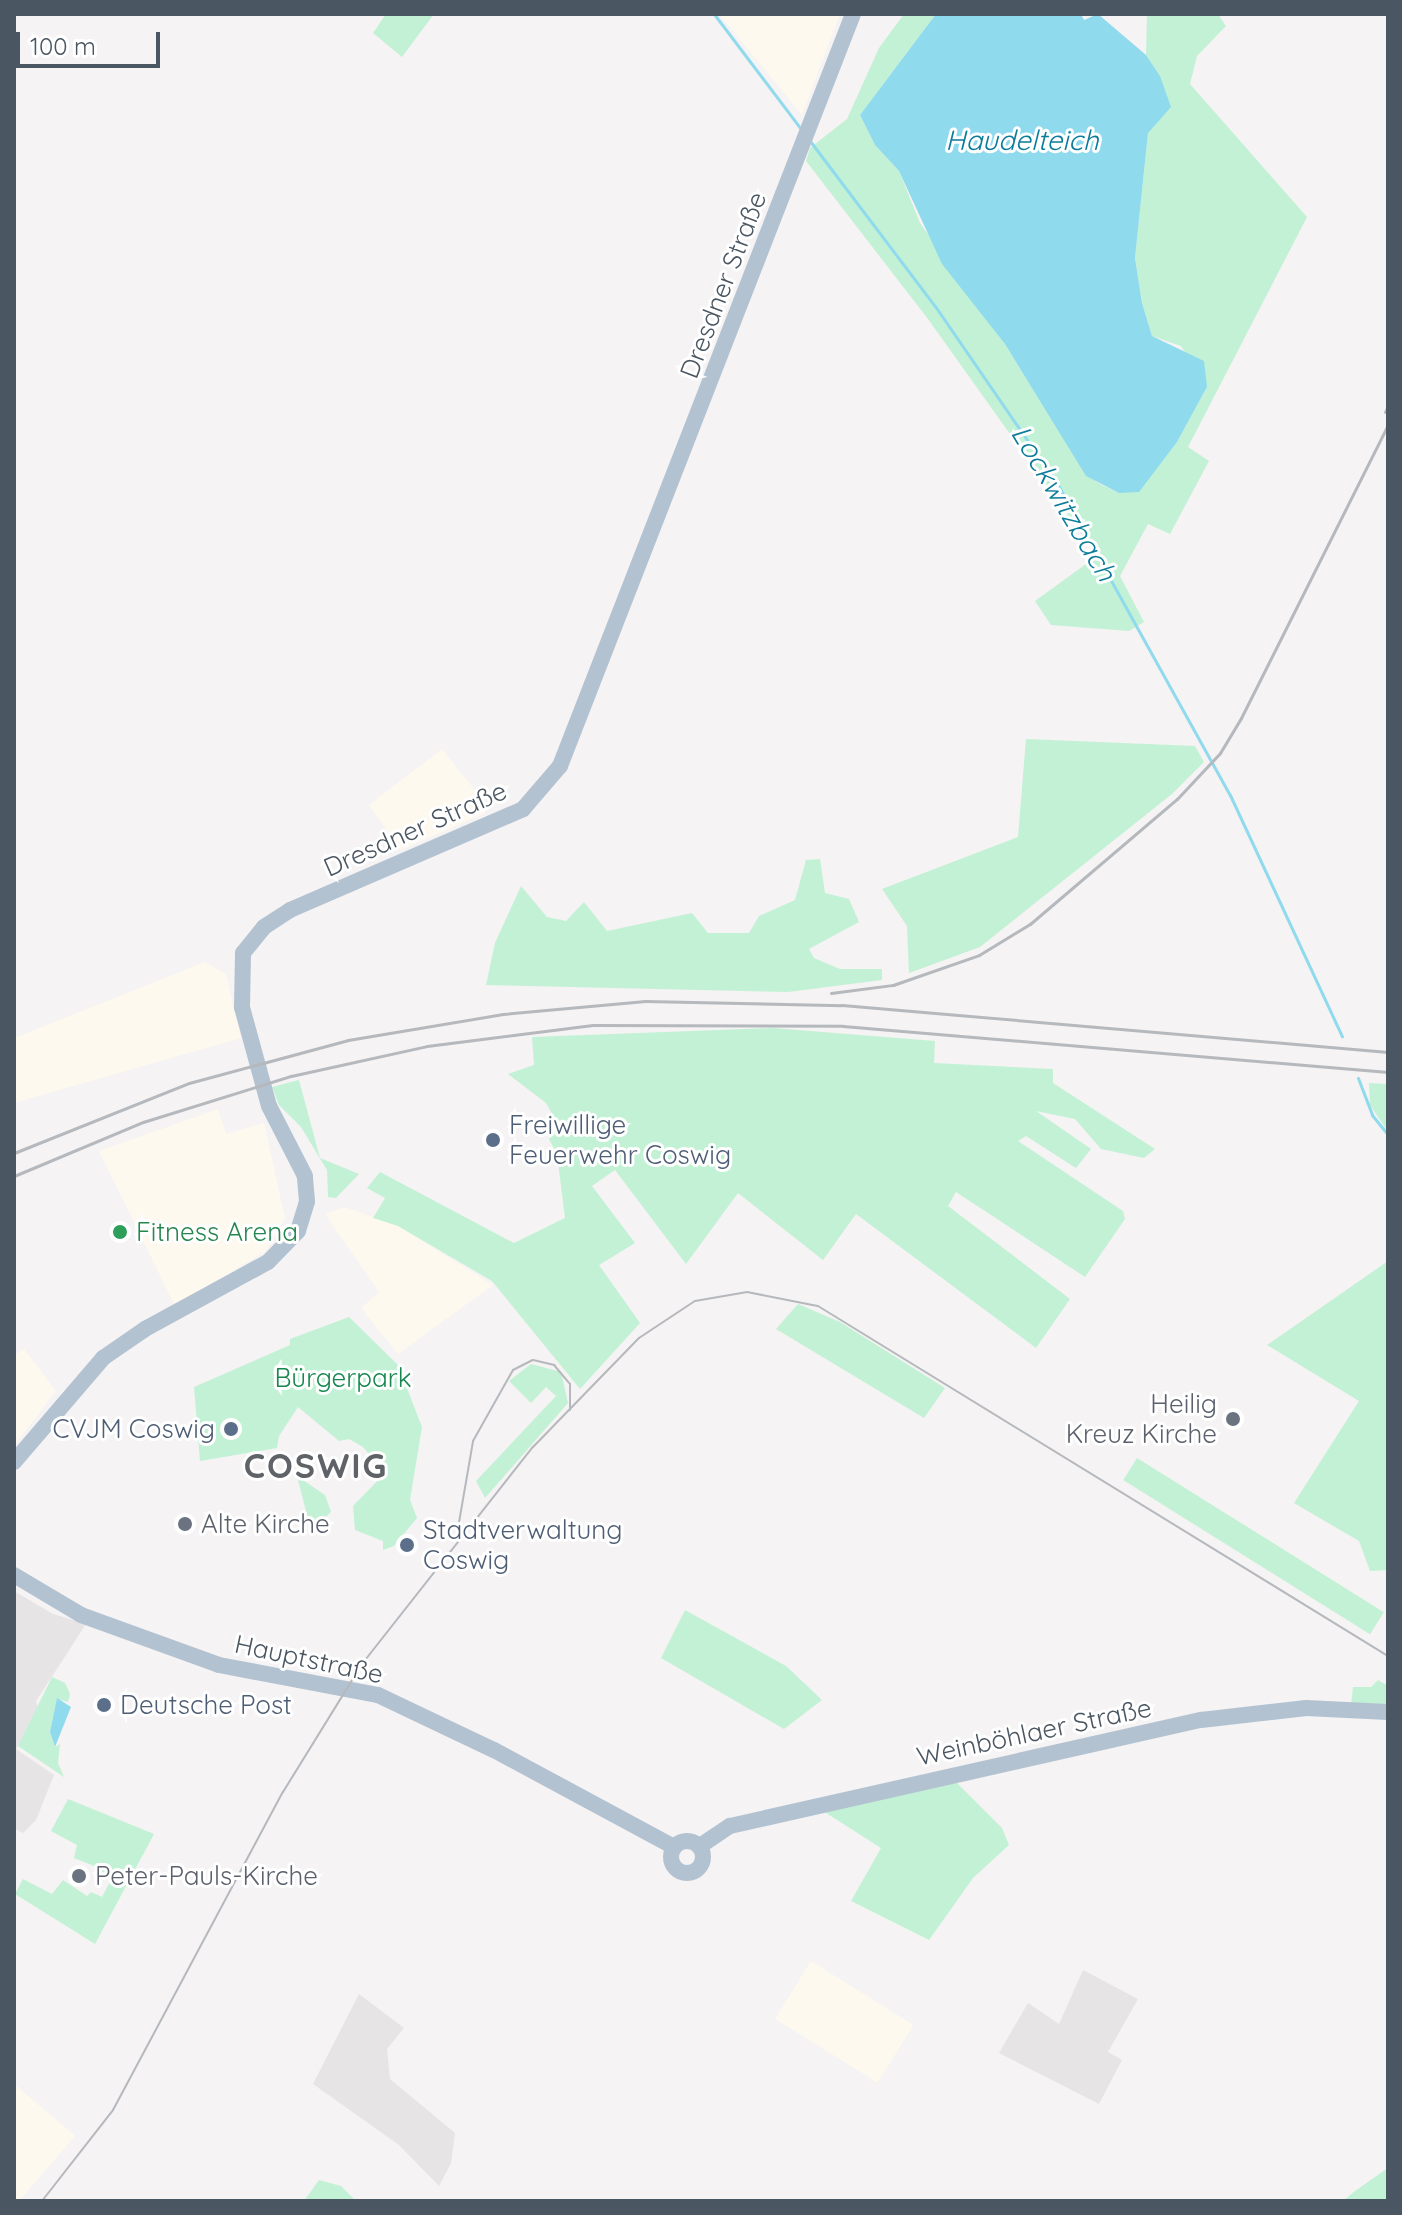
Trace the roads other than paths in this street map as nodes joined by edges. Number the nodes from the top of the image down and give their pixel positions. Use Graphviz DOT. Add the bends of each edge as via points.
graph roads {
  1 [pos="853,14"];
  2 [pos="14,1462"];
  3 [pos="14,1575"];
  4 [pos="1388,1712"];
  5 [pos="700,1846"];
  6 [pos="674,1847"];
  1 -- 2 [label="main road, Dresdner Straße" via="560,766 523,809 290,910 264,927 243,953 242,1007 269,1106 305,1176 307,1201 298,1231 268,1262 103,1358"];
  3 -- 6 [label="main road, Hauptstraße" via="81,1615 219,1665 378,1695 490,1748"];
  4 -- 5 [label="main road, Weinböhlaer Straße" via="1306,1708 1201,1720 730,1826"];
  5 -- 6 [label="main road" via="687,1840"];
  5 -- 6 [label="main road" via="702,1865 690,1873 673,1865"];
}
